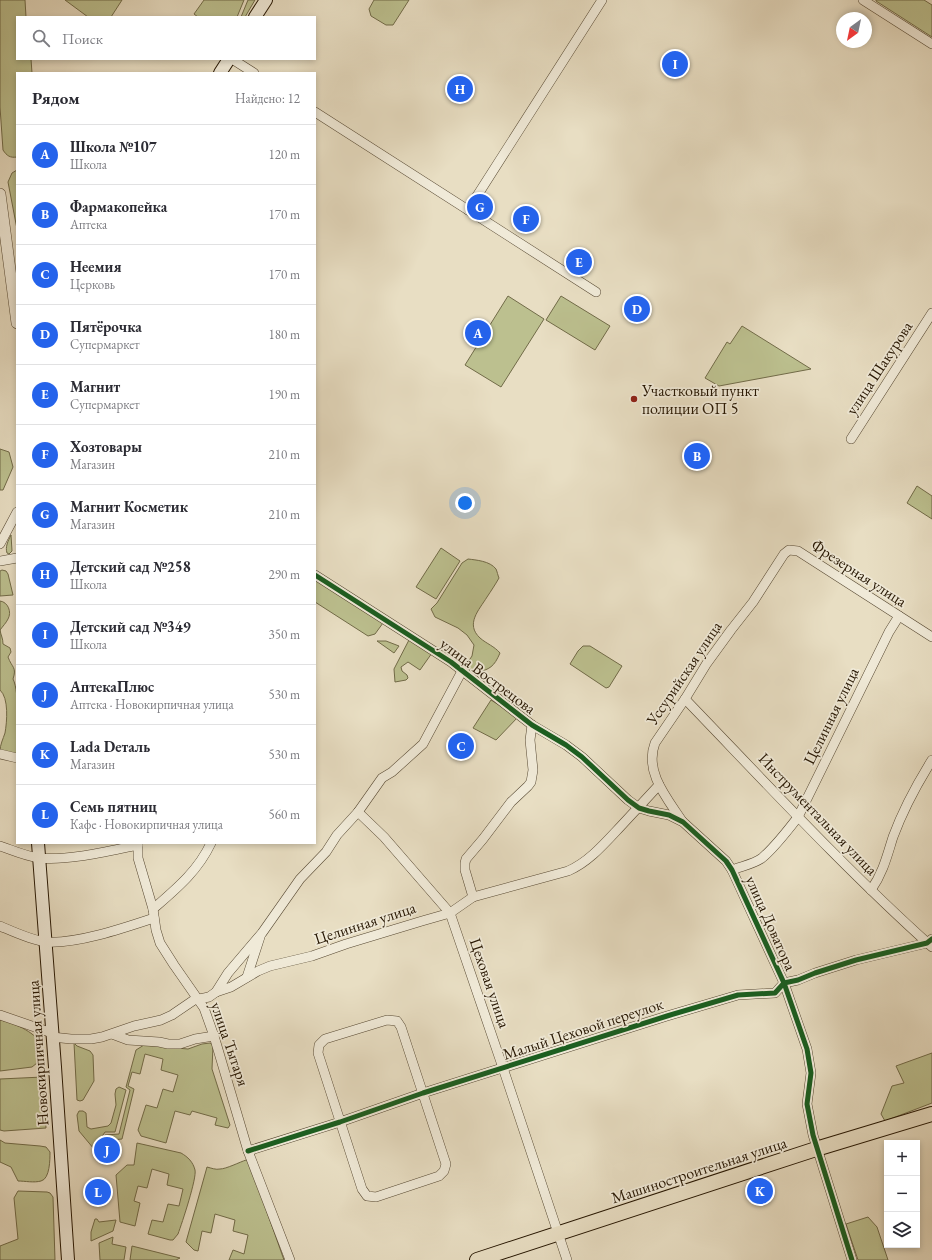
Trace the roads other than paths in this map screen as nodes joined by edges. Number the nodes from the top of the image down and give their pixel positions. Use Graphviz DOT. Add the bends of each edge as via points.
graph roads {
  1 [pos="266,0"];
  2 [pos="602,0"];
  3 [pos="863,0"];
  4 [pos="256,16"];
  5 [pos="932,44"];
  6 [pos="228,60"];
  7 [pos="234,60"];
  8 [pos="221,72"];
  9 [pos="252,72"];
  10 [pos="316,113"];
  11 [pos="0,194"];
  12 [pos="468,210"];
  13 [pos="596,292"];
  14 [pos="932,313"];
  15 [pos="16,315"];
  16 [pos="851,439"];
  17 [pos="16,514"];
  18 [pos="0,544"];
  19 [pos="790,550"];
  20 [pos="16,558"];
  21 [pos="0,561"];
  22 [pos="316,576"];
  23 [pos="899,616"];
  24 [pos="932,637"];
  25 [pos="462,671"];
  26 [pos="685,699"];
  27 [pos="532,725"];
  28 [pos="0,754"];
  29 [pos="16,758"];
  30 [pos="932,760"];
  31 [pos="658,785"];
  32 [pos="639,808"];
  33 [pos="358,812"];
  34 [pos="798,817"];
  35 [pos="683,822"];
  36 [pos="38,844"];
  37 [pos="138,844"];
  38 [pos="210,844"];
  39 [pos="0,846"];
  40 [pos="39,858"];
  41 [pos="732,870"];
  42 [pos="871,890"];
  43 [pos="472,897"];
  44 [pos="153,908"];
  45 [pos="450,913"];
  46 [pos="154,918"];
  47 [pos="0,926"];
  48 [pos="262,933"];
  49 [pos="45,942"];
  50 [pos="930,943"];
  51 [pos="247,977"];
  52 [pos="784,983"];
  53 [pos="216,992"];
  54 [pos="199,1000"];
  55 [pos="0,1016"];
  56 [pos="112,1034"];
  57 [pos="52,1035"];
  58 [pos="214,1036"];
  59 [pos="503,1068"];
  60 [pos="423,1093"];
  61 [pos="932,1114"];
  62 [pos="340,1122"];
  63 [pos="816,1149"];
  64 [pos="248,1151"];
  65 [pos="559,1234"];
  66 [pos="68,1260"];
  67 [pos="290,1260"];
  68 [pos="477,1260"];
  69 [pos="567,1260"];
  70 [pos="852,1260"];
  1 -- 4 [label="main road"];
  2 -- 12 [label="street"];
  3 -- 5 [label="street"];
  6 -- 8 [label="main road"];
  7 -- 9 [label="street"];
  10 -- 12 [label="street"];
  11 -- 15 [label="street"];
  12 -- 13 [label="street"];
  14 -- 16 [label="street, улица Шакурова"];
  17 -- 18 [label="street"];
  19 -- 23 [label="street, Фрезерная улица" via="798,551"];
  19 -- 26 [label="street, Уссурийская улица" via="784,554 753,602 707,663"];
  20 -- 21 [label="street"];
  22 -- 25 [label="street, улица Вострецова" via="452,662"];
  23 -- 24 [label="street, Фрезерная улица"];
  23 -- 34 [label="street, Целинная улица" via="888,632"];
  25 -- 27 [label="street, улица Вострецова"];
  25 -- 33 [label="street" via="423,744 382,778"];
  26 -- 31 [label="street, Уссурийская улица" via="652,749 652,762"];
  26 -- 34 [label="street, Инструментальная улица"];
  27 -- 32 [label="street, улица Вострецова" via="566,745"];
  27 -- 43 [label="street" via="531,782 511,802 466,858 465,870"];
  28 -- 29 [label="street"];
  30 -- 42 [label="street" via="902,814 884,867"];
  31 -- 32 [label="street, Целинная улица"];
  31 -- 35 [label="street, Уссурийская улица"];
  32 -- 35 [label="street, улица Доватора" via="669,815"];
  32 -- 43 [label="street, Целинная улица" via="579,866"];
  33 -- 45 [label="street, Цеховая улица" via="384,837"];
  33 -- 48 [label="street" via="300,879"];
  34 -- 41 [label="street, Целинная улица" via="786,834 762,858"];
  34 -- 42 [label="street, Инструментальная улица"];
  35 -- 41 [label="street, улица Доватора" via="726,861"];
  36 -- 40 [label="main road, Новокирпичная улица"];
  37 -- 40 [label="street" via="68,858"];
  37 -- 44 [label="street, улица Тытаря" via="138,858"];
  38 -- 44 [label="street" via="194,872"];
  39 -- 40 [label="street"];
  40 -- 49 [label="main road, Новокирпичная улица"];
  41 -- 52 [label="street, улица Доватора"];
  42 -- 50 [label="street, Инструментальная улица"];
  43 -- 45 [label="street, Целинная улица"];
  44 -- 46 [label="street, улица Тытаря"];
  45 -- 51 [label="street, Целинная улица" via="312,956 270,966"];
  45 -- 59 [label="street, Цеховая улица"];
  46 -- 49 [label="street" via="87,937"];
  46 -- 54 [label="street, улица Тытаря" via="160,943"];
  47 -- 49 [label="street"];
  48 -- 51 [label="street"];
  48 -- 53 [label="street" via="228,973"];
  49 -- 57 [label="main road, Новокирпичная улица"];
  50 -- 52 [label="street, Малый Цеховой переулок" via="856,960"];
  51 -- 53 [label="street, Целинная улица" via="231,987"];
  52 -- 59 [label="street, Малый Цеховой переулок" via="775,993 738,995"];
  52 -- 63 [label="street, улица Доватора" via="810,1062 807,1104"];
  53 -- 54 [label="street, Целинная улица"];
  54 -- 56 [label="street, Целинная улица" via="188,1003 161,1020"];
  54 -- 58 [label="street, улица Тытаря"];
  55 -- 57 [label="street, Целинная улица"];
  56 -- 57 [label="street, Целинная улица" via="71,1039"];
  56 -- 58 [label="street" via="128,1040 168,1044 180,1044"];
  57 -- 66 [label="main road, Новокирпичная улица"];
  58 -- 64 [label="street, улица Тытаря"];
  59 -- 60 [label="street, Малый Цеховой переулок"];
  59 -- 65 [label="street, Цеховая улица"];
  60 -- 62 [label="street, Малый Цеховой переулок"];
  60 -- 62 [label="street" via="397,1021 387,1020 325,1040 319,1046 318,1054"];
  60 -- 62 [label="street" via="446,1164 439,1176 376,1197 367,1196 362,1189"];
  61 -- 63 [label="main road, Машиностроительная улица"];
  62 -- 64 [label="street, Малый Цеховой переулок"];
  63 -- 65 [label="main road, Машиностроительная улица"];
  63 -- 70 [label="street, улица Доватора"];
  64 -- 67 [label="street, улица Тытаря"];
  65 -- 68 [label="main road, Машиностроительная улица"];
  65 -- 69 [label="street, Цеховая улица"];
}
